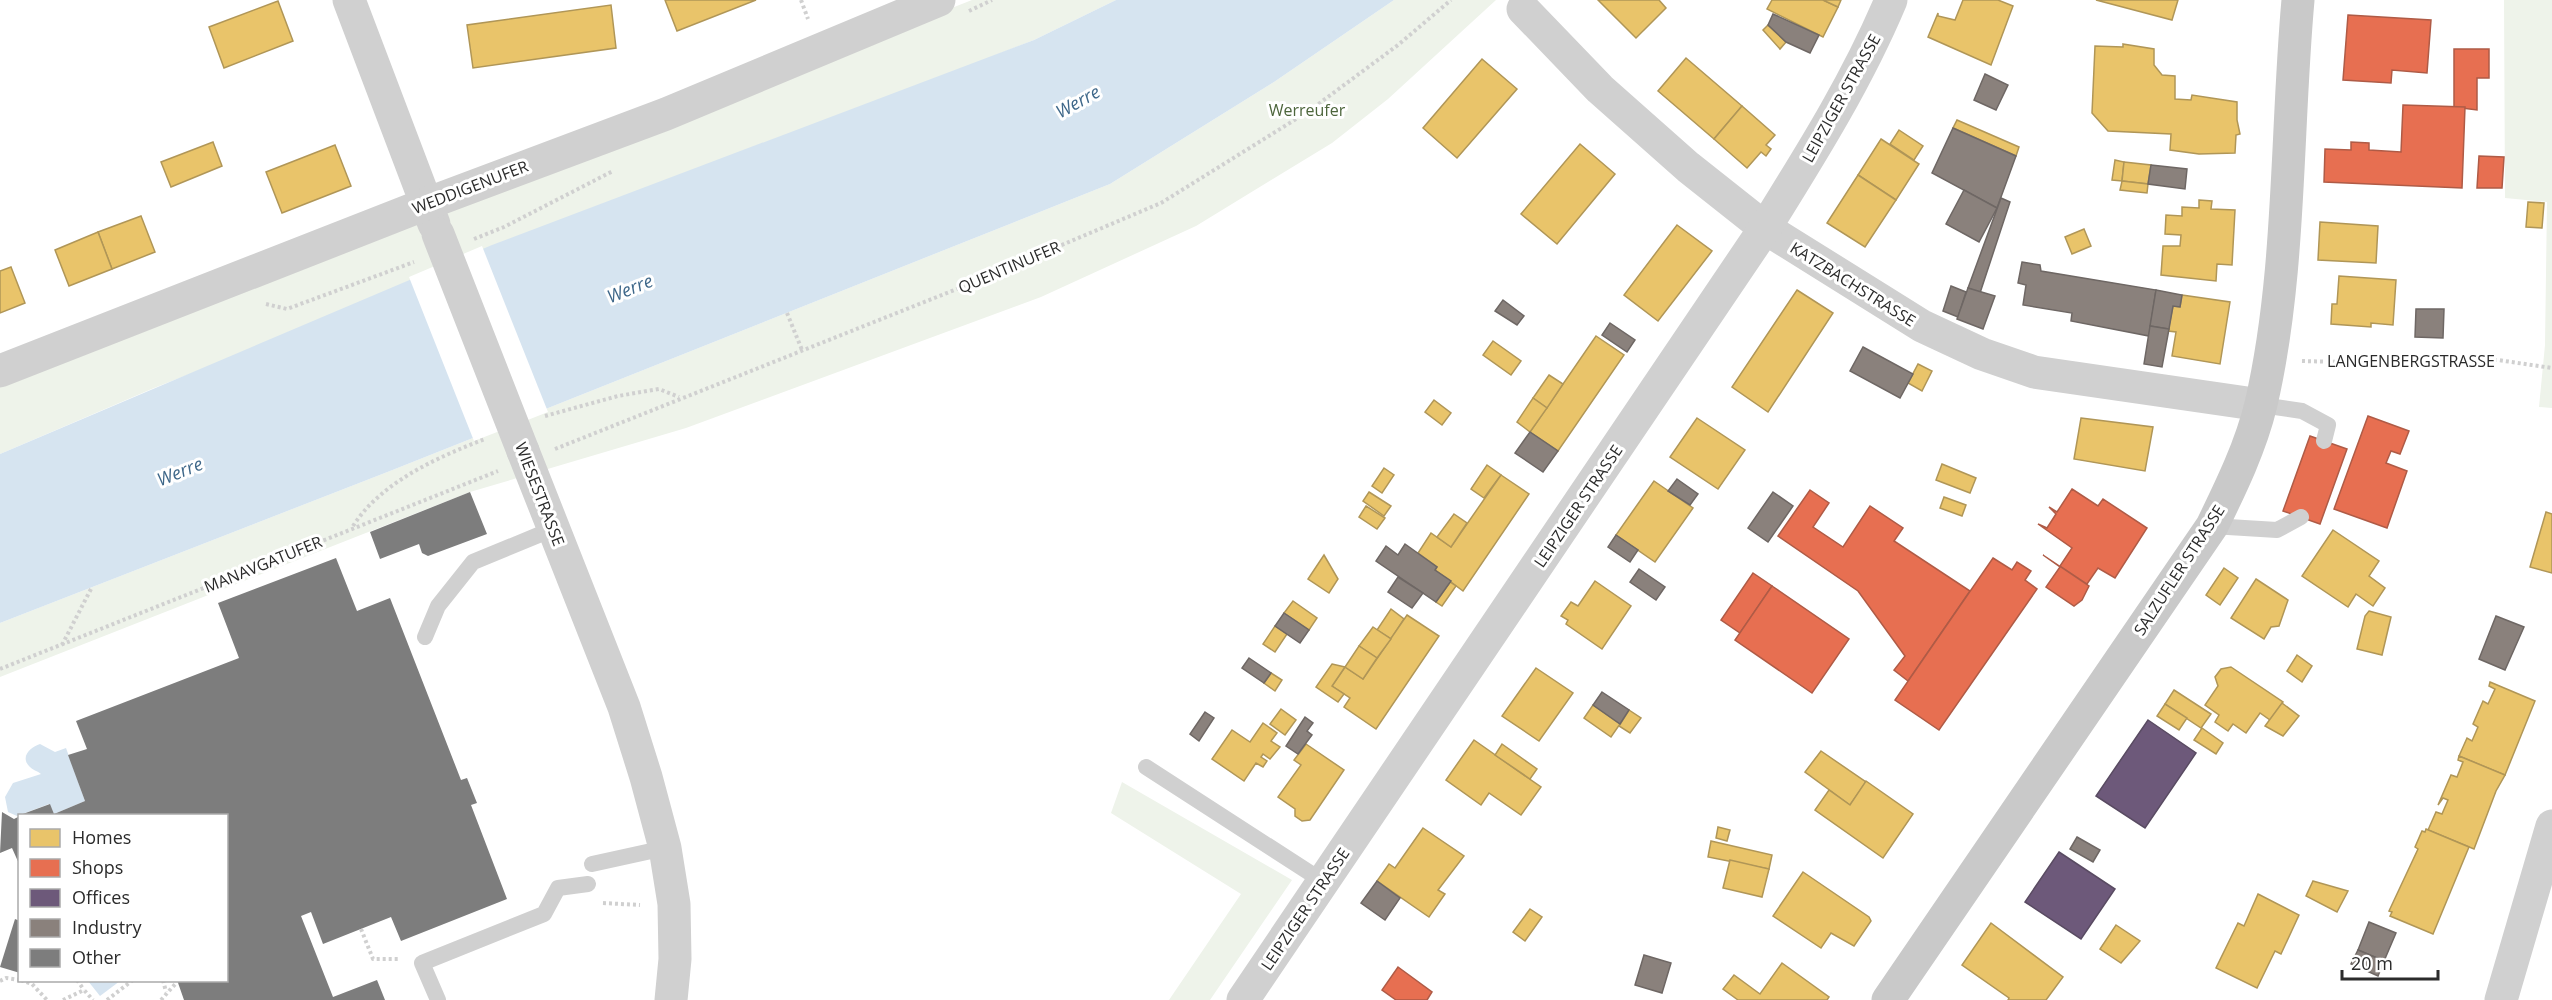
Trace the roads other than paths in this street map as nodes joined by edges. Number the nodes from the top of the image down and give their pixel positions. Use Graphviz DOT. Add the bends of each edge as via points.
graph roads {
  1 [pos="349,0"];
  2 [pos="939,0"];
  3 [pos="1891,0"];
  4 [pos="2298,0"];
  5 [pos="1523,9"];
  6 [pos="426,204"];
  7 [pos="1765,228"];
  8 [pos="0,371"];
  9 [pos="2261,405"];
  10 [pos="2324,441"];
  11 [pos="2301,517"];
  12 [pos="2212,526"];
  13 [pos="554,529"];
  14 [pos="425,637"];
  15 [pos="1146,767"];
  16 [pos="2552,826"];
  17 [pos="665,848"];
  18 [pos="592,864"];
  19 [pos="1324,882"];
  20 [pos="588,884"];
  21 [pos="438,1000"];
  22 [pos="671,1000"];
  23 [pos="1243,1000"];
  24 [pos="1888,1000"];
  25 [pos="2501,1000"];
  1 -- 6 [label="street, WIESESTRASSE"];
  2 -- 6 [label="street, WEDDIGENUFER" via="688,105"];
  3 -- 7 [label="street, LEIPZIGER STRASSE" via="1831,122"];
  4 -- 9 [label="main road, SALZUFLER STRASSE" via="2279,284"];
  5 -- 7 [label="street, KATZBACHSTRASSE" via="1600,88 1688,167"];
  6 -- 8 [label="street, WEDDIGENUFER"];
  6 -- 13 [label="street, WIESESTRASSE, bridge"];
  7 -- 9 [label="street, KATZBACHSTRASSE" via="1922,326 2034,372"];
  7 -- 19 [label="street, LEIPZIGER STRASSE"];
  9 -- 10 [label="lane" via="2302,411 2328,425"];
  9 -- 12 [label="main road, SALZUFLER STRASSE" via="2237,474"];
  11 -- 12 [label="lane" via="2277,530"];
  12 -- 24 [label="main road, SALZUFLER STRASSE"];
  13 -- 14 [label="lane" via="472,561 438,606"];
  13 -- 17 [label="street, WIESESTRASSE" via="624,706"];
  15 -- 19 [label="lane"];
  16 -- 25 [label="street"];
  17 -- 18 [label="lane"];
  17 -- 22 [label="street, WIESESTRASSE" via="674,904"];
  19 -- 23 [label="street, LEIPZIGER STRASSE"];
  20 -- 21 [label="lane" via="558,888 544,914 422,963"];
}
